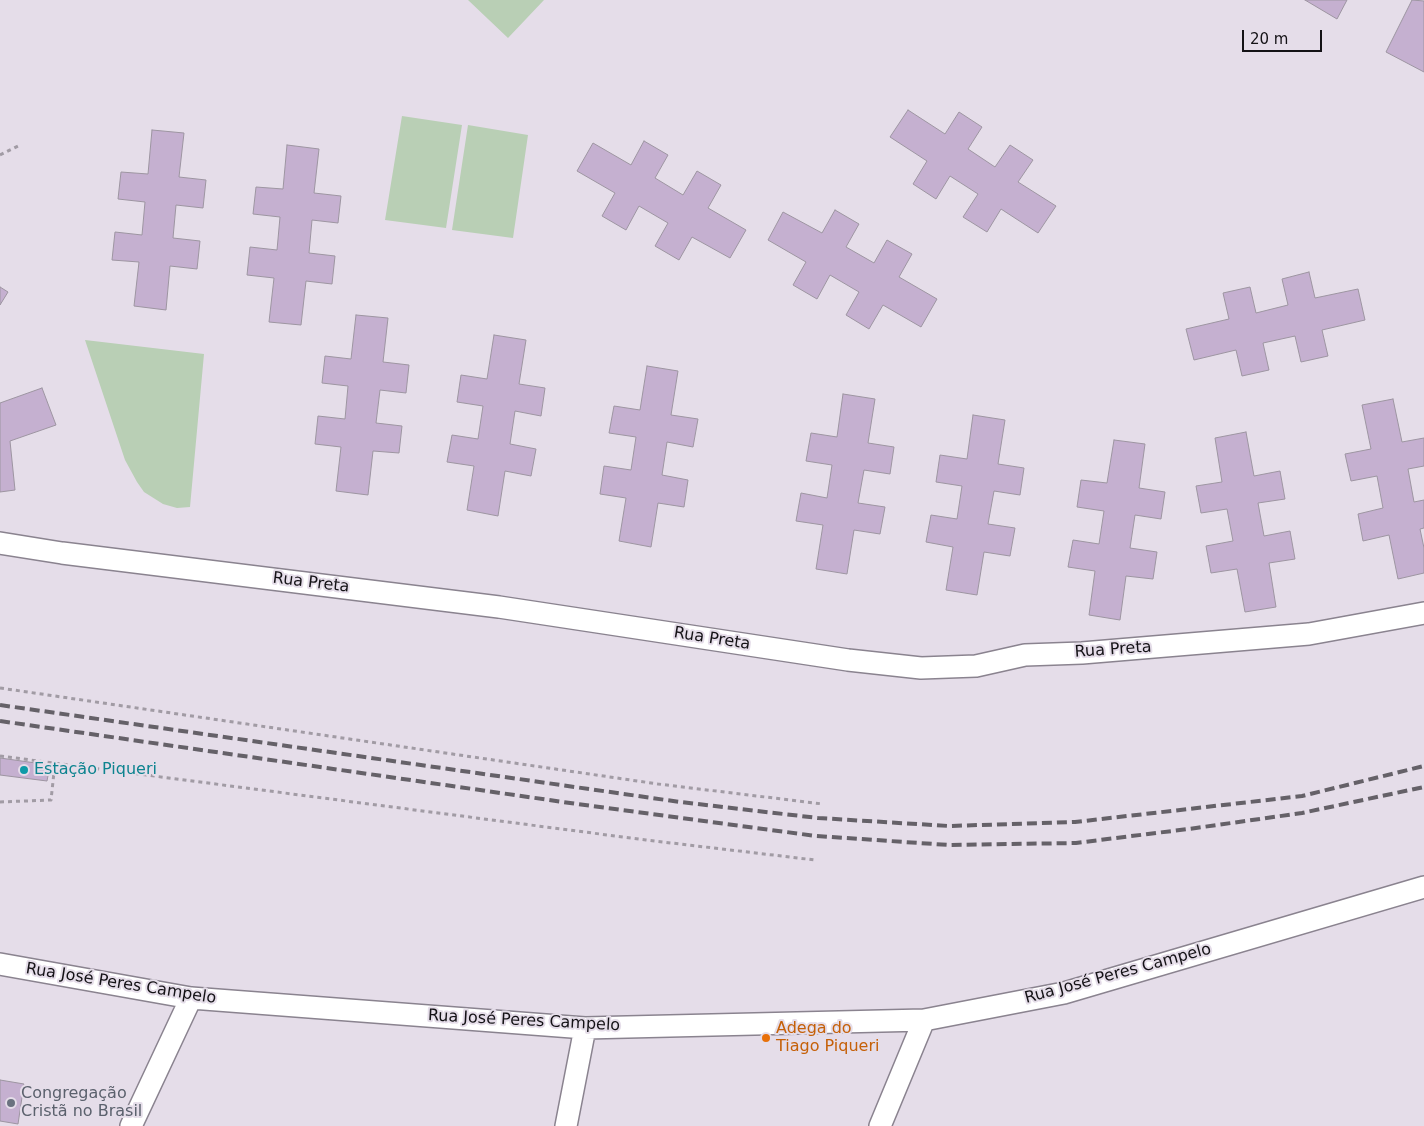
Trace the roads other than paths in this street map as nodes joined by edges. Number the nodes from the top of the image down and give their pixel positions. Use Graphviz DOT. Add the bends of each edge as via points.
graph roads {
  1 [pos="0,543"];
  2 [pos="1424,613"];
  3 [pos="1424,887"];
  4 [pos="0,964"];
  5 [pos="191,998"];
  6 [pos="924,1020"];
  7 [pos="585,1028"];
  8 [pos="131,1126"];
  9 [pos="566,1126"];
  10 [pos="880,1126"];
  1 -- 2 [label="street, Rua Preta" via="499,607 848,660 921,668 976,666 1025,655 1310,634"];
  3 -- 6 [label="street, Rua José Peres Campelo" via="1064,993"];
  4 -- 5 [label="street, Rua José Peres Campelo"];
  5 -- 7 [label="street, Rua José Peres Campelo"];
  5 -- 8 [label="street"];
  6 -- 7 [label="street, Rua José Peres Campelo"];
  6 -- 10 [label="street"];
  7 -- 9 [label="street"];
}
